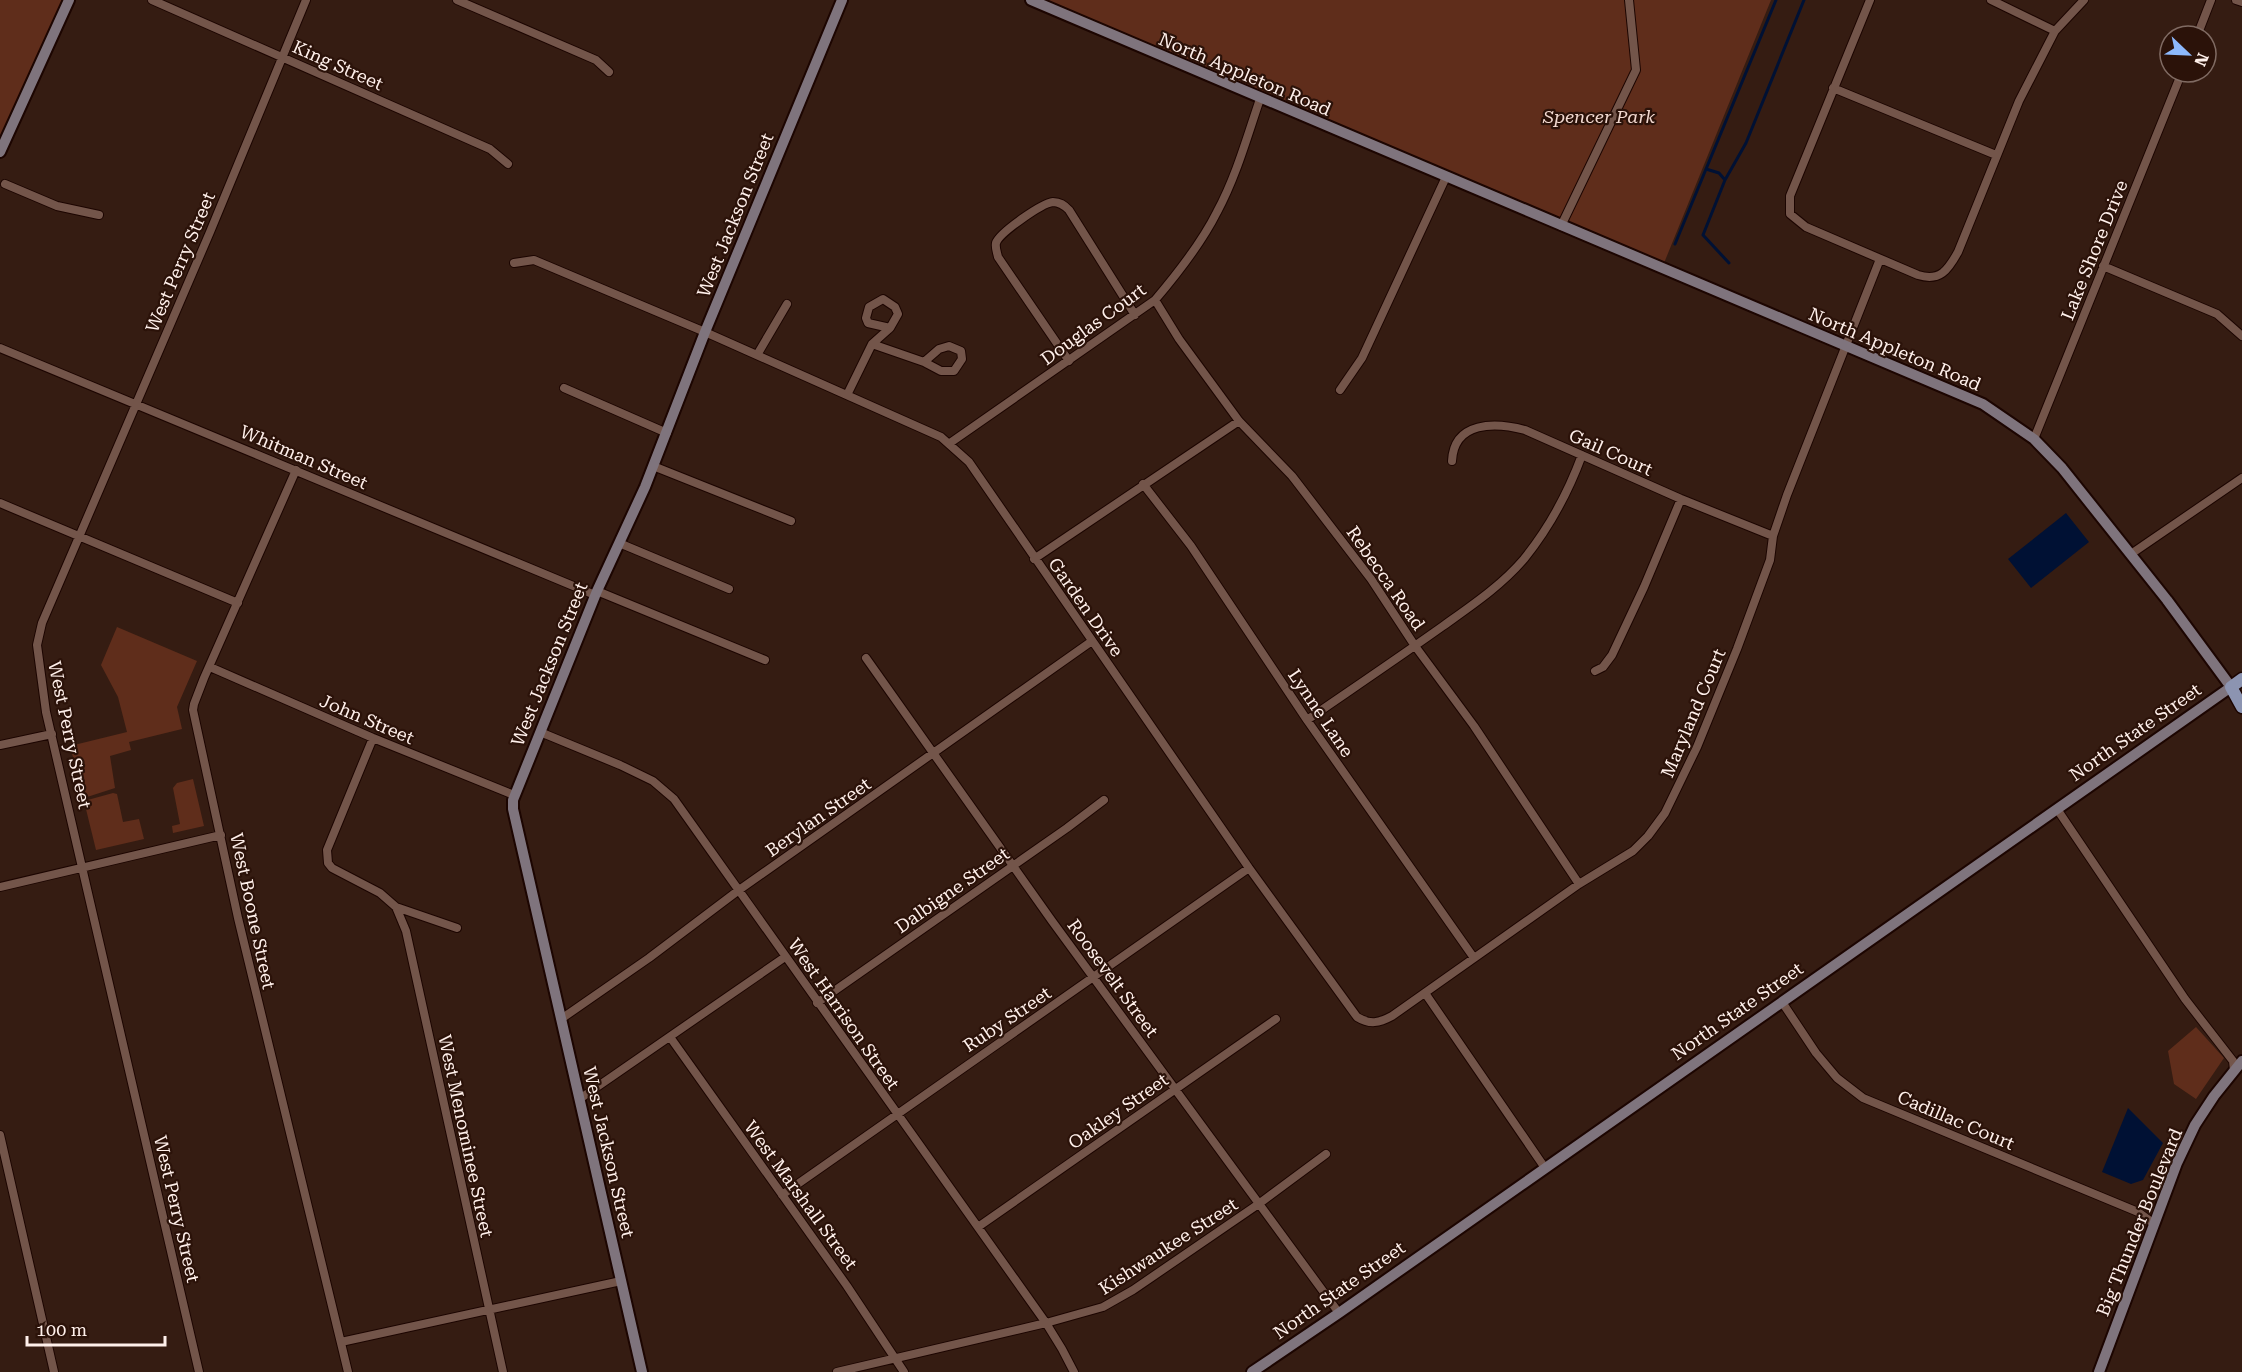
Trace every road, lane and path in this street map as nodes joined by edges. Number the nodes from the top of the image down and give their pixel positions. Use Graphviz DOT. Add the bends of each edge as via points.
graph roads {
  1 [pos="69,0"];
  2 [pos="152,0"];
  3 [pos="306,0"];
  4 [pos="457,0"];
  5 [pos="842,0"];
  6 [pos="1031,0"];
  7 [pos="1629,0"];
  8 [pos="1870,0"];
  9 [pos="1990,0"];
  10 [pos="2084,0"];
  11 [pos="2211,0"];
  12 [pos="2236,0"];
  13 [pos="2242,2"];
  14 [pos="2202,24"];
  15 [pos="2055,31"];
  16 [pos="282,56"];
  17 [pos="609,72"];
  18 [pos="2177,84"];
  19 [pos="1833,87"];
  20 [pos="1260,99"];
  21 [pos="0,152"];
  22 [pos="1996,155"];
  23 [pos="508,164"];
  24 [pos="1446,177"];
  25 [pos="5,184"];
  26 [pos="99,214"];
  27 [pos="1561,226"];
  28 [pos="1880,259"];
  29 [pos="513,263"];
  30 [pos="2103,266"];
  31 [pos="1155,300"];
  32 [pos="787,304"];
  33 [pos="1135,315"];
  34 [pos="890,328"];
  35 [pos="705,332"];
  36 [pos="2242,336"];
  37 [pos="872,344"];
  38 [pos="1846,346"];
  39 [pos="0,348"];
  40 [pos="758,356"];
  41 [pos="1069,361"];
  42 [pos="924,362"];
  43 [pos="564,388"];
  44 [pos="1340,390"];
  45 [pos="847,395"];
  46 [pos="134,404"];
  47 [pos="1239,421"];
  48 [pos="667,433"];
  49 [pos="2034,439"];
  50 [pos="950,443"];
  51 [pos="1582,455"];
  52 [pos="1452,461"];
  53 [pos="653,466"];
  54 [pos="296,470"];
  55 [pos="2242,478"];
  56 [pos="1143,484"];
  57 [pos="1681,500"];
  58 [pos="0,503"];
  59 [pos="791,521"];
  60 [pos="77,536"];
  61 [pos="1773,536"];
  62 [pos="619,543"];
  63 [pos="2131,554"];
  64 [pos="1034,559"];
  65 [pos="729,589"];
  66 [pos="596,593"];
  67 [pos="238,603"];
  68 [pos="1092,641"];
  69 [pos="1415,646"];
  70 [pos="866,658"];
  71 [pos="765,660"];
  72 [pos="210,667"];
  73 [pos="1595,671"];
  74 [pos="2242,679"];
  75 [pos="2231,687"];
  76 [pos="2242,696"];
  77 [pos="2242,707"];
  78 [pos="1307,720"];
  79 [pos="540,732"];
  80 [pos="52,734"];
  81 [pos="373,738"];
  82 [pos="0,745"];
  83 [pos="933,754"];
  84 [pos="514,795"];
  85 [pos="1104,800"];
  86 [pos="2057,809"];
  87 [pos="221,835"];
  88 [pos="1013,866"];
  89 [pos="83,868"];
  90 [pos="1249,868"];
  91 [pos="1579,884"];
  92 [pos="0,887"];
  93 [pos="739,890"];
  94 [pos="396,907"];
  95 [pos="458,928"];
  96 [pos="784,957"];
  97 [pos="1474,958"];
  98 [pos="1094,978"];
  99 [pos="1425,993"];
  100 [pos="1782,1002"];
  101 [pos="817,1003"];
  102 [pos="1351,1009"];
  103 [pos="561,1019"];
  104 [pos="1276,1019"];
  105 [pos="670,1037"];
  106 [pos="2238,1066"];
  107 [pos="1176,1089"];
  108 [pos="581,1098"];
  109 [pos="897,1114"];
  110 [pos="0,1135"];
  111 [pos="1326,1154"];
  112 [pos="1545,1168"];
  113 [pos="782,1195"];
  114 [pos="1260,1203"];
  115 [pos="2153,1222"];
  116 [pos="978,1227"];
  117 [pos="621,1281"];
  118 [pos="489,1310"];
  119 [pos="1339,1313"];
  120 [pos="1046,1323"];
  121 [pos="341,1342"];
  122 [pos="896,1359"];
  123 [pos="54,1372"];
  124 [pos="199,1372"];
  125 [pos="348,1372"];
  126 [pos="503,1372"];
  127 [pos="642,1372"];
  128 [pos="837,1372"];
  129 [pos="904,1372"];
  130 [pos="1074,1372"];
  131 [pos="1252,1372"];
  132 [pos="2099,1372"];
  1 -- 21 [label="main road"];
  2 -- 16 [label="street, King Street"];
  3 -- 16 [label="street, West Perry Street"];
  4 -- 17 [label="street" via="596,60"];
  5 -- 35 [label="main road, West Jackson Street"];
  6 -- 20 [label="main road, North Appleton Road"];
  7 -- 27 [label="street" via="1636,70"];
  8 -- 19 [label="street"];
  9 -- 15 [label="street"];
  10 -- 15 [label="street"];
  11 -- 14 [label="street"];
  12 -- 13 [label="street"];
  15 -- 22 [label="street"];
  16 -- 23 [label="street, King Street" via="490,149"];
  16 -- 46 [label="street, West Perry Street"];
  18 -- 30 [label="street, Lake Shore Drive"];
  19 -- 22 [label="street"];
  19 -- 28 [label="street" via="1790,196 1791,214 1806,227"];
  20 -- 24 [label="main road, North Appleton Road"];
  20 -- 31 [label="street, Douglas Court" via="1217,213 1180,271"];
  22 -- 28 [label="street" via="1949,269 1940,276 1925,277"];
  24 -- 27 [label="main road, North Appleton Road"];
  24 -- 44 [label="street" via="1362,358"];
  25 -- 26 [label="street" via="57,206"];
  27 -- 38 [label="main road, North Appleton Road"];
  28 -- 38 [label="street, Maryland Court"];
  29 -- 35 [label="street, Garden Drive" via="534,260"];
  30 -- 36 [label="street" via="2217,314"];
  30 -- 49 [label="street, Lake Shore Drive"];
  31 -- 33 [label="street, Douglas Court"];
  31 -- 47 [label="street, Rebecca Road"];
  32 -- 40 [label="street"];
  33 -- 41 [label="street, Douglas Court"];
  33 -- 41 [label="street" via="1064,204 1048,203 1022,219 1000,236 998,257"];
  34 -- 37 [label="street"];
  35 -- 40 [label="street, Garden Drive"];
  35 -- 48 [label="main road, West Jackson Street"];
  37 -- 42 [label="street"];
  37 -- 45 [label="street"];
  38 -- 49 [label="main road, North Appleton Road" via="1983,404"];
  38 -- 61 [label="street, Maryland Court"];
  39 -- 46 [label="street, Whitman Street"];
  40 -- 45 [label="street, Garden Drive"];
  41 -- 50 [label="street, Douglas Court"];
  42 -- 42 [label="street" via="940,371 954,371 962,359 961,351 949,346"];
  43 -- 48 [label="street"];
  45 -- 50 [label="street, Garden Drive"];
  46 -- 54 [label="street, Whitman Street"];
  46 -- 60 [label="street, West Perry Street"];
  47 -- 56 [label="street"];
  47 -- 69 [label="street, Rebecca Road" via="1292,476 1371,579"];
  48 -- 53 [label="main road, West Jackson Street"];
  49 -- 63 [label="main road, North Appleton Road"];
  50 -- 64 [label="street, Garden Drive" via="969,462"];
  51 -- 52 [label="street, Gail Court" via="1525,429 1493,425 1466,431 1457,440"];
  51 -- 57 [label="street, Gail Court"];
  51 -- 69 [label="street" via="1560,506 1523,560 1499,585"];
  53 -- 59 [label="street"];
  53 -- 62 [label="main road, West Jackson Street"];
  54 -- 66 [label="street, Whitman Street"];
  54 -- 67 [label="street, West Boone Street"];
  55 -- 63 [label="street"];
  56 -- 64 [label="street"];
  56 -- 78 [label="street, Lynne Lane" via="1191,546"];
  57 -- 61 [label="street, Gail Court"];
  57 -- 73 [label="street" via="1612,656"];
  58 -- 60 [label="street"];
  60 -- 67 [label="street"];
  60 -- 80 [label="street, West Perry Street" via="38,634 40,674"];
  61 -- 91 [label="street, Maryland Court" via="1770,560 1737,649 1665,813 1633,850"];
  62 -- 65 [label="street"];
  62 -- 66 [label="main road, West Jackson Street"];
  63 -- 75 [label="main road, North Appleton Road"];
  64 -- 68 [label="street, Garden Drive"];
  66 -- 71 [label="street, Whitman Street"];
  66 -- 79 [label="main road, West Jackson Street"];
  67 -- 72 [label="street, West Boone Street"];
  68 -- 83 [label="street, Berylan Street"];
  68 -- 90 [label="street, Garden Drive"];
  69 -- 78 [label="street"];
  69 -- 91 [label="street, Rebecca Road" via="1474,726"];
  70 -- 83 [label="street, Roosevelt Street"];
  72 -- 81 [label="street, John Street"];
  72 -- 87 [label="street, West Boone Street" via="194,710"];
  74 -- 75 [label="main road, North State Street"];
  75 -- 76 [label="main road"];
  75 -- 77 [label="main road"];
  75 -- 86 [label="main road, North State Street"];
  78 -- 97 [label="street, Lynne Lane"];
  79 -- 84 [label="main road, West Jackson Street"];
  79 -- 93 [label="street, West Harrison Street" via="653,781 674,799"];
  80 -- 82 [label="street"];
  80 -- 89 [label="street, West Perry Street"];
  81 -- 84 [label="street, John Street"];
  81 -- 94 [label="street" via="327,850 328,863 380,893"];
  83 -- 88 [label="street, Roosevelt Street"];
  83 -- 93 [label="street, Berylan Street"];
  84 -- 103 [label="main road, West Jackson Street" via="513,809"];
  85 -- 88 [label="street, Dalbigne Street"];
  86 -- 100 [label="main road, North State Street"];
  86 -- 106 [label="street" via="2185,999"];
  87 -- 89 [label="street"];
  87 -- 121 [label="street, West Boone Street"];
  88 -- 98 [label="street, Roosevelt Street"];
  88 -- 101 [label="street, Dalbigne Street"];
  89 -- 92 [label="street"];
  89 -- 124 [label="street, West Perry Street"];
  90 -- 98 [label="street, Ruby Street"];
  90 -- 102 [label="street, Garden Drive"];
  91 -- 97 [label="street, Maryland Court"];
  93 -- 96 [label="street, West Harrison Street"];
  93 -- 103 [label="street, Berylan Street"];
  94 -- 95 [label="street"];
  94 -- 118 [label="street, West Menominee Street" via="406,931"];
  96 -- 101 [label="street, West Harrison Street"];
  96 -- 105 [label="street"];
  97 -- 99 [label="street, Maryland Court"];
  98 -- 107 [label="street, Roosevelt Street"];
  98 -- 109 [label="street, Ruby Street"];
  99 -- 102 [label="street, Maryland Court" via="1383,1021 1365,1022"];
  99 -- 112 [label="street"];
  100 -- 112 [label="main road, North State Street"];
  100 -- 115 [label="street, Cadillac Court" via="1837,1078 1863,1098 2138,1212"];
  101 -- 109 [label="street, West Harrison Street"];
  103 -- 108 [label="main road, West Jackson Street"];
  104 -- 107 [label="street, Oakley Street"];
  105 -- 108 [label="street"];
  105 -- 113 [label="street, West Marshall Street"];
  106 -- 115 [label="main road, Big Thunder Boulevard" via="2195,1125"];
  107 -- 114 [label="street, Roosevelt Street"];
  107 -- 116 [label="street, Oakley Street"];
  108 -- 117 [label="main road, West Jackson Street"];
  109 -- 113 [label="street, Ruby Street"];
  109 -- 116 [label="street, West Harrison Street"];
  110 -- 123 [label="street"];
  111 -- 114 [label="street, Kishwaukee Street"];
  112 -- 119 [label="main road, North State Street"];
  113 -- 122 [label="street, West Marshall Street"];
  114 -- 119 [label="street, Roosevelt Street"];
  114 -- 120 [label="street, Kishwaukee Street" via="1103,1307"];
  115 -- 132 [label="main road, Big Thunder Boulevard"];
  116 -- 120 [label="street, West Harrison Street"];
  117 -- 118 [label="street"];
  117 -- 127 [label="main road, West Jackson Street"];
  118 -- 121 [label="street"];
  118 -- 126 [label="street, West Menominee Street"];
  119 -- 131 [label="main road, North State Street"];
  120 -- 122 [label="street, Kishwaukee Street"];
  120 -- 130 [label="street, West Harrison Street"];
  121 -- 125 [label="street, West Boone Street"];
  122 -- 128 [label="street, Kishwaukee Street"];
  122 -- 129 [label="street, West Marshall Street"];
}
